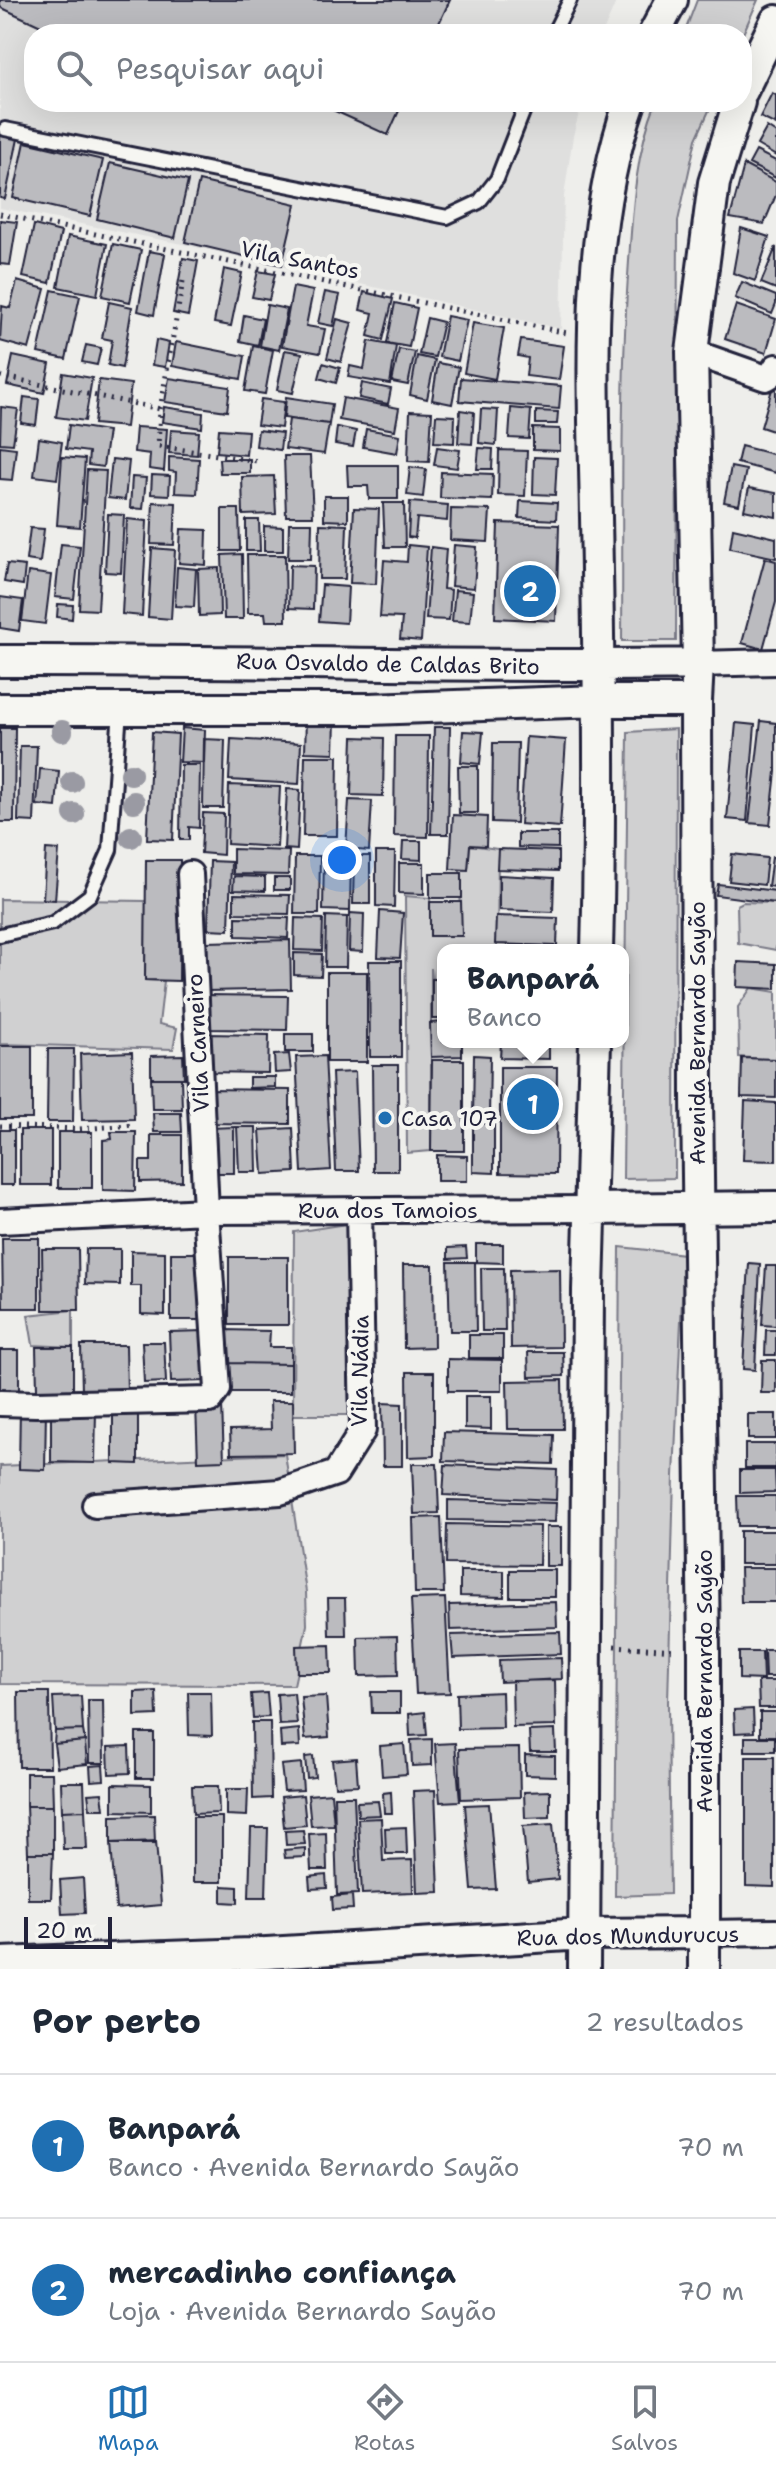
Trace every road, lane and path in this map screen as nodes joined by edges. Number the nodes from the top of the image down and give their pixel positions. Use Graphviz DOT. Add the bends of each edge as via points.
graph roads {
  1 [pos="570,0"];
  2 [pos="672,0"];
  3 [pos="776,21"];
  4 [pos="558,24"];
  5 [pos="659,24"];
  6 [pos="752,70"];
  7 [pos="523,112"];
  8 [pos="627,112"];
  9 [pos="736,112"];
  10 [pos="5,129"];
  11 [pos="0,214"];
  12 [pos="183,281"];
  13 [pos="593,339"];
  14 [pos="692,352"];
  15 [pos="776,367"];
  16 [pos="0,376"];
  17 [pos="160,409"];
  18 [pos="257,461"];
  19 [pos="142,660"];
  20 [pos="0,661"];
  21 [pos="776,662"];
  22 [pos="698,664"];
  23 [pos="599,666"];
  24 [pos="600,701"];
  25 [pos="696,701"];
  26 [pos="0,709"];
  27 [pos="131,710"];
  28 [pos="190,874"];
  29 [pos="0,935"];
  30 [pos="597,944"];
  31 [pos="595,1048"];
  32 [pos="135,1125"];
  33 [pos="0,1126"];
  34 [pos="698,1207"];
  35 [pos="776,1207"];
  36 [pos="590,1209"];
  37 [pos="359,1210"];
  38 [pos="206,1211"];
  39 [pos="0,1221"];
  40 [pos="0,1403"];
  41 [pos="95,1505"];
  42 [pos="585,1643"];
  43 [pos="704,1653"];
  44 [pos="776,1932"];
  45 [pos="705,1933"];
  46 [pos="585,1934"];
  47 [pos="0,1963"];
  48 [pos="584,1969"];
  49 [pos="704,1969"];
  1 -- 4 [label="lane"];
  2 -- 5 [label="street"];
  3 -- 6 [label="street"];
  7 -- 10 [label="lane" via="497,179 479,202 447,217"];
  8 -- 13 [label="street" via="603,206"];
  9 -- 14 [label="street, Avenida Bernardo Sayão" via="714,183"];
  11 -- 13 [label="path, Vila Santos"];
  12 -- 17 [label="path"];
  13 -- 23 [label="street"];
  14 -- 15 [label="street" via="766,378"];
  14 -- 22 [label="street, Avenida Bernardo Sayão"];
  16 -- 17 [label="path"];
  17 -- 18 [label="path" via="158,446"];
  19 -- 20 [label="street, Rua Osvaldo de Caldas Brito"];
  19 -- 23 [label="street, Rua Osvaldo de Caldas Brito"];
  19 -- 27 [label="street"];
  21 -- 22 [label="street, Rua Osvaldo de Caldas Brito"];
  22 -- 23 [label="street, Rua Osvaldo de Caldas Brito"];
  22 -- 25 [label="street, Avenida Bernardo Sayão"];
  23 -- 24 [label="street"];
  24 -- 25 [label="street, Rua Osvaldo de Caldas Brito"];
  24 -- 27 [label="street, Rua Osvaldo de Caldas Brito"];
  24 -- 30 [label="street"];
  25 -- 34 [label="street, Avenida Bernardo Sayão"];
  26 -- 27 [label="street, Rua Osvaldo de Caldas Brito"];
  27 -- 29 [label="lane" via="110,850 90,895 53,923"];
  28 -- 38 [label="street, Vila Carneiro"];
  31 -- 36 [label="street"];
  32 -- 33 [label="path"];
  34 -- 35 [label="street, Rua dos Tamoios"];
  34 -- 36 [label="street, Rua dos Tamoios"];
  34 -- 43 [label="street, Avenida Bernardo Sayão"];
  36 -- 37 [label="street, Rua dos Tamoios"];
  36 -- 42 [label="street"];
  37 -- 38 [label="street, Rua dos Tamoios"];
  37 -- 41 [label="street, Vila Nádia" via="363,1430 336,1473 280,1492"];
  38 -- 39 [label="street, Rua dos Tamoios"];
  38 -- 40 [label="street, Vila Carneiro" via="218,1389 210,1400"];
  42 -- 43 [label="path"];
  42 -- 46 [label="street"];
  43 -- 45 [label="street, Avenida Bernardo Sayão"];
  44 -- 45 [label="street, Rua dos Mundurucus"];
  45 -- 46 [label="street, Rua dos Mundurucus"];
  45 -- 49 [label="street, Avenida Bernardo Sayão"];
  46 -- 47 [label="street, Rua dos Mundurucus"];
  46 -- 48 [label="street"];
}
